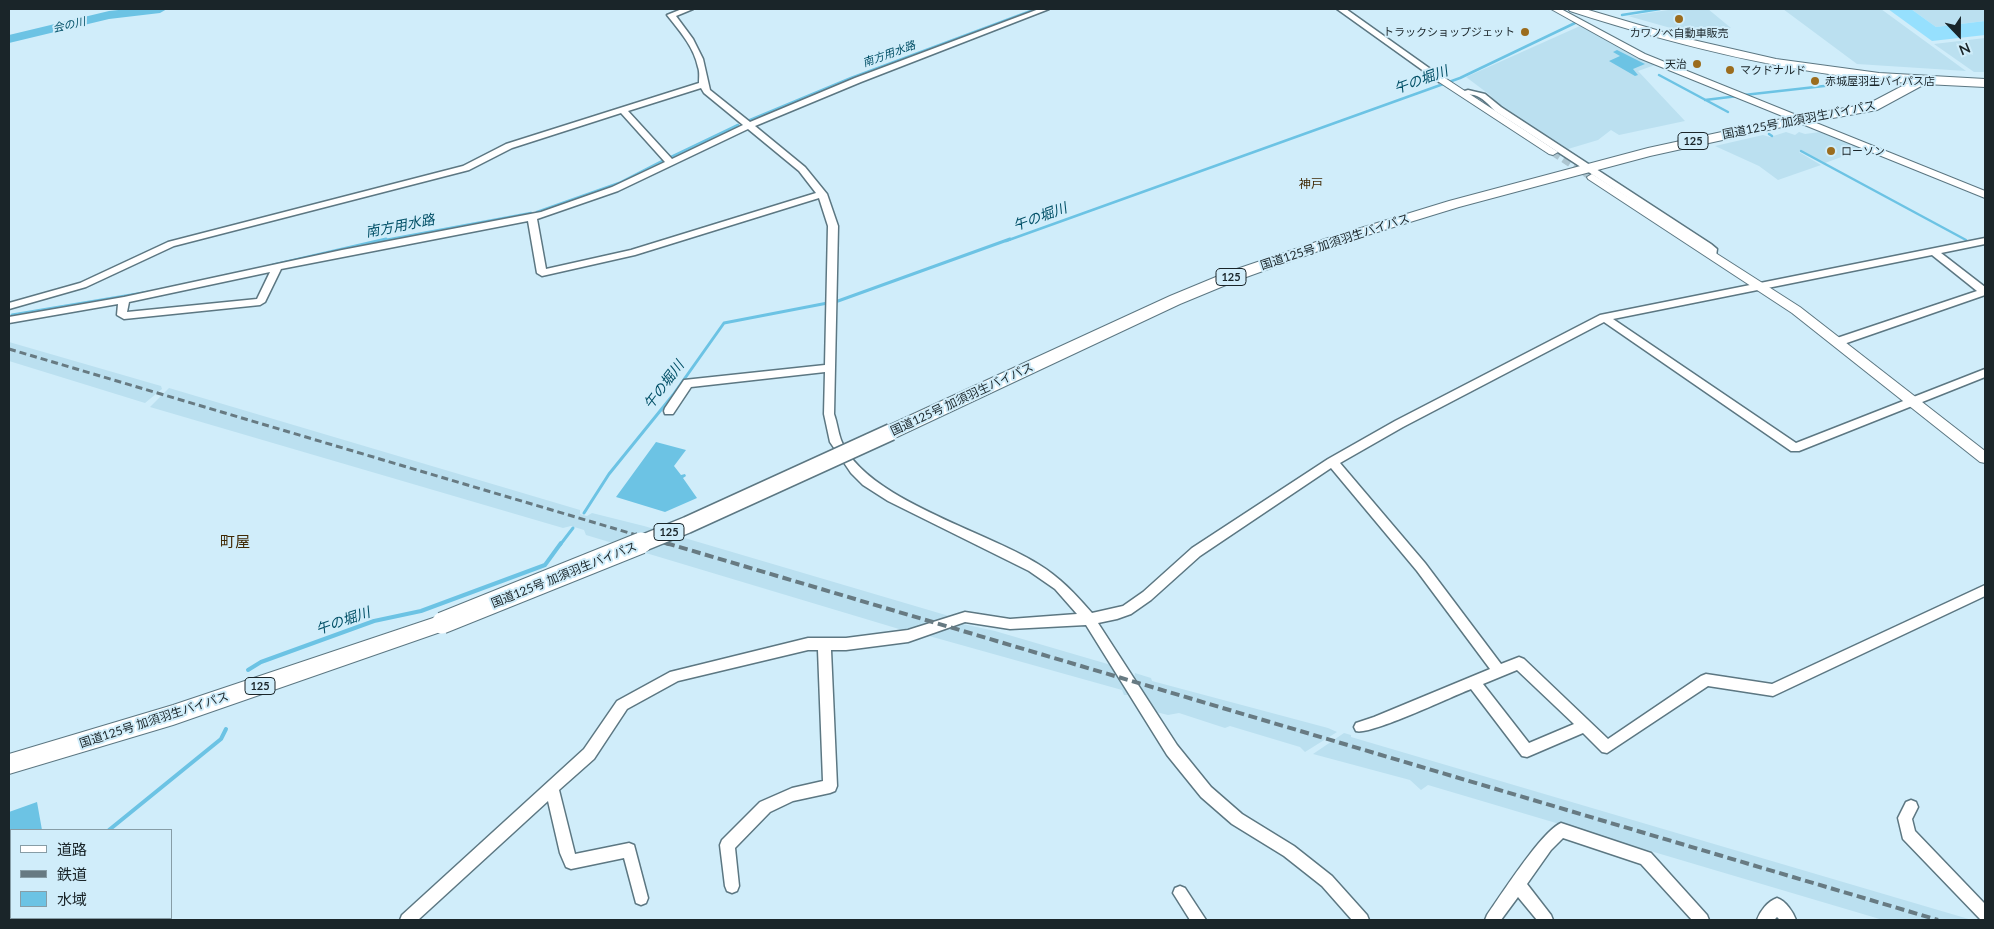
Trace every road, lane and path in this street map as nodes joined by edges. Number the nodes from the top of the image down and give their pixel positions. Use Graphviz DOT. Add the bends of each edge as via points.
graph roads {
  1 [pos="690,9"];
  2 [pos="1045,9"];
  3 [pos="1341,9"];
  4 [pos="1555,9"];
  5 [pos="1574,9"];
  6 [pos="1591,9"];
  7 [pos="1873,78"];
  8 [pos="1922,78"];
  9 [pos="1985,78"];
  10 [pos="1442,80"];
  11 [pos="1985,83"];
  12 [pos="702,85"];
  13 [pos="1462,93"];
  14 [pos="1893,97"];
  15 [pos="622,110"];
  16 [pos="1799,120"];
  17 [pos="747,126"];
  18 [pos="1553,152"];
  19 [pos="670,163"];
  20 [pos="1590,172"];
  21 [pos="822,194"];
  22 [pos="1985,195"];
  23 [pos="532,218"];
  24 [pos="1985,241"];
  25 [pos="1933,251"];
  26 [pos="278,267"];
  27 [pos="1760,287"];
  28 [pos="124,300"];
  29 [pos="9,306"];
  30 [pos="1604,317"];
  31 [pos="9,320"];
  32 [pos="1838,342"];
  33 [pos="830,368"];
  34 [pos="1985,373"];
  35 [pos="1914,402"];
  36 [pos="669,411"];
  37 [pos="1985,458"];
  38 [pos="1332,462"];
  39 [pos="1985,590"];
  40 [pos="1090,619"];
  41 [pos="824,644"];
  42 [pos="1499,671"];
  43 [pos="1474,682"];
  44 [pos="1585,726"];
  45 [pos="1361,727"];
  46 [pos="9,764"];
  47 [pos="552,788"];
  48 [pos="1912,807"];
  49 [pos="1518,884"];
  50 [pos="732,886"];
  51 [pos="1180,893"];
  52 [pos="640,898"];
  53 [pos="1985,914"];
  54 [pos="407,920"];
  55 [pos="1199,920"];
  56 [pos="1362,920"];
  57 [pos="1492,920"];
  58 [pos="1546,920"];
  59 [pos="1702,920"];
  60 [pos="1764,920"];
  61 [pos="1789,920"];
  1 -- 12 [label="street" via="671,15 701,64"];
  2 -- 17 [label="street"];
  3 -- 10 [label="street"];
  4 -- 16 [label="street" via="1642,56"];
  5 -- 7 [label="highway" via="1642,32 1730,54"];
  6 -- 8 [label="highway" via="1645,27 1734,49"];
  7 -- 8 [label="highway"];
  7 -- 14 [label="highway" via="1889,86"];
  8 -- 9 [label="highway"];
  8 -- 11 [label="highway"];
  8 -- 14 [label="highway, 国道125号 加須羽生バイパス / 125"];
  10 -- 13 [label="street"];
  12 -- 15 [label="street"];
  12 -- 17 [label="street"];
  13 -- 18 [label="street"];
  13 -- 20 [label="street" via="1482,94 1498,109"];
  14 -- 16 [label="highway, 国道125号 加須羽生バイパス / 125" via="1872,106"];
  15 -- 19 [label="street"];
  15 -- 29 [label="street" via="509,146 466,168 171,244 82,285"];
  16 -- 20 [label="highway, 国道125号 加須羽生バイパス / 125" via="1666,148"];
  16 -- 22 [label="street"];
  17 -- 19 [label="street"];
  17 -- 21 [label="street" via="802,170"];
  19 -- 23 [label="street" via="616,189"];
  20 -- 27 [label="street"];
  20 -- 46 [label="highway, 国道125号 加須羽生バイパス / 125, bridge" via="1389,223 1233,276 687,525 442,623 182,712"];
  21 -- 23 [label="street" via="632,253 542,273"];
  21 -- 33 [label="street" via="833,226"];
  23 -- 26 [label="street" via="342,252"];
  24 -- 25 [label="street"];
  25 -- 27 [label="street"];
  25 -- 32 [label="street" via="1985,292"];
  26 -- 28 [label="street"];
  26 -- 28 [label="street" via="260,302 124,316"];
  27 -- 30 [label="street"];
  27 -- 32 [label="street"];
  28 -- 31 [label="street"];
  30 -- 35 [label="street" via="1795,448"];
  30 -- 38 [label="street"];
  32 -- 35 [label="street"];
  33 -- 36 [label="street" via="688,383"];
  33 -- 40 [label="street" via="828,405 832,426 836,442 854,470 892,498 1033,567 1059,585"];
  34 -- 35 [label="street"];
  35 -- 37 [label="street"];
  38 -- 40 [label="street" via="1196,552 1127,610"];
  38 -- 42 [label="street" via="1421,567"];
  39 -- 44 [label="street" via="1773,690 1706,680 1607,747"];
  40 -- 41 [label="street" via="1010,624 965,617 908,636"];
  40 -- 56 [label="street" via="1172,750 1206,792 1236,819 1289,851 1327,881"];
  41 -- 47 [label="street" via="808,644 675,676 622,705 589,754"];
  41 -- 50 [label="street" via="830,786 792,795 765,807 727,846"];
  42 -- 43 [label="street"];
  42 -- 44 [label="street" via="1519,663"];
  43 -- 44 [label="street" via="1527,751"];
  43 -- 45 [label="street"];
  47 -- 52 [label="street" via="571,862 628,850"];
  47 -- 54 [label="street"];
  48 -- 53 [label="street" via="1905,818 1908,834"];
  49 -- 57 [label="street"];
  49 -- 58 [label="street"];
  49 -- 59 [label="street" via="1561,830 1646,858"];
  51 -- 55 [label="street"];
  60 -- 61 [label="street" via="1777,906"];
}
